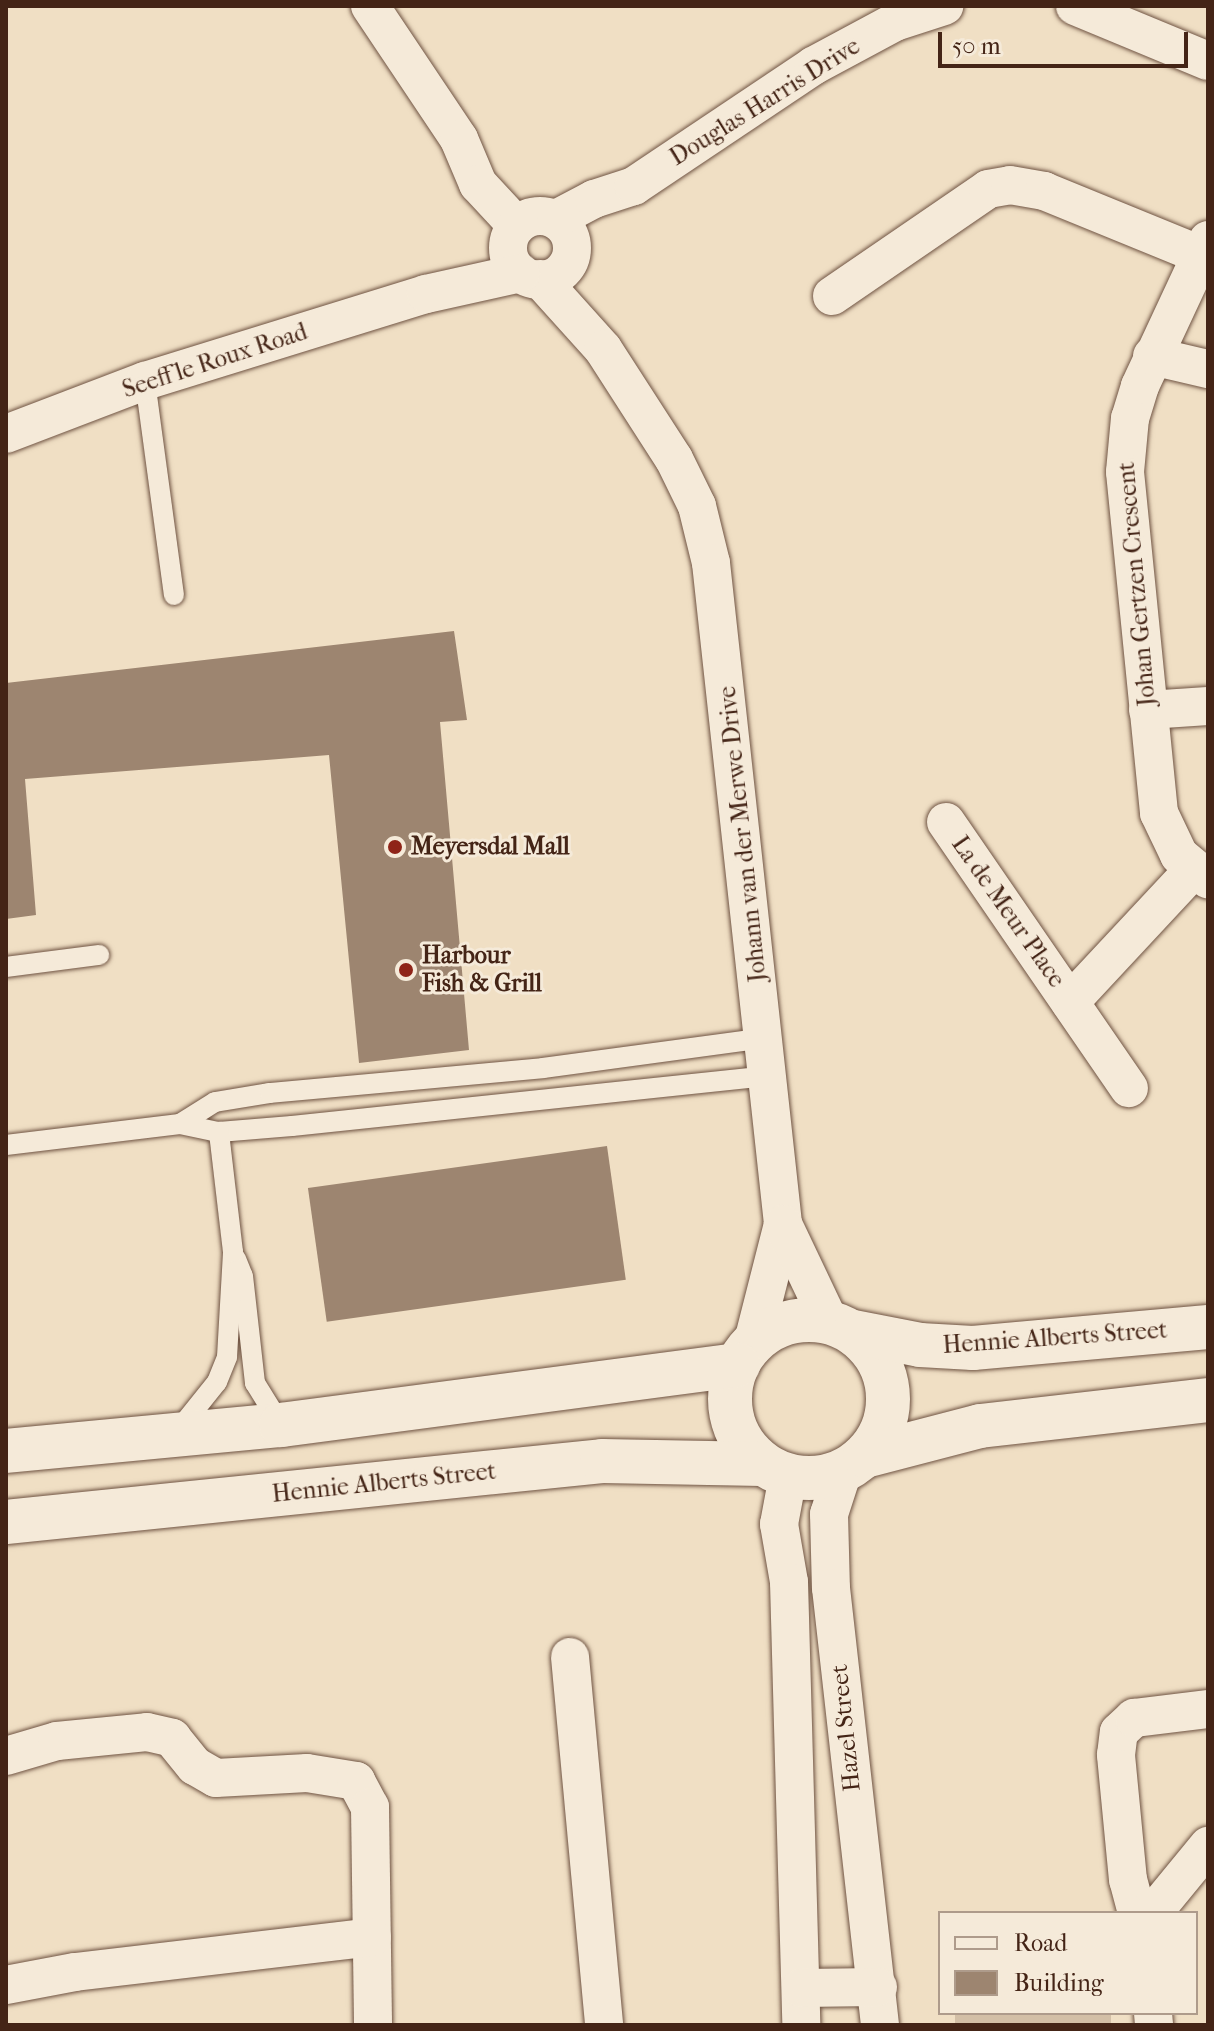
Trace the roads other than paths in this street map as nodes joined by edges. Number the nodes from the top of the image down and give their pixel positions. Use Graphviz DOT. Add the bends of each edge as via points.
graph roads {
  1 [pos="370,6"];
  2 [pos="944,6"];
  3 [pos="1075,6"];
  4 [pos="890,14"];
  5 [pos="1208,61"];
  6 [pos="540,244"];
  7 [pos="1204,247"];
  8 [pos="832,296"];
  9 [pos="1152,356"];
  10 [pos="1208,369"];
  11 [pos="145,381"];
  12 [pos="6,434"];
  13 [pos="174,595"];
  14 [pos="1208,706"];
  15 [pos="1148,710"];
  16 [pos="946,822"];
  17 [pos="1201,874"];
  18 [pos="99,955"];
  19 [pos="6,967"];
  20 [pos="1070,1002"];
  21 [pos="766,1038"];
  22 [pos="771,1076"];
  23 [pos="1129,1088"];
  24 [pos="180,1124"];
  25 [pos="219,1132"];
  26 [pos="6,1145"];
  27 [pos="783,1224"];
  28 [pos="233,1252"];
  29 [pos="841,1327"];
  30 [pos="1208,1327"];
  31 [pos="745,1354"];
  32 [pos="1208,1400"];
  33 [pos="281,1425"];
  34 [pos="175,1435"];
  35 [pos="6,1451"];
  36 [pos="854,1464"];
  37 [pos="775,1470"];
  38 [pos="6,1522"];
  39 [pos="570,1657"];
  40 [pos="1208,1709"];
  41 [pos="6,1756"];
  42 [pos="1208,1846"];
  43 [pos="1136,1911"];
  44 [pos="1155,1911"];
  45 [pos="372,1937"];
  46 [pos="6,1985"];
  47 [pos="878,1987"];
  48 [pos="801,2007"];
  49 [pos="373,2025"];
  50 [pos="604,2025"];
  51 [pos="880,2025"];
  1 -- 6 [label="street, Johann van der Merwe Drive" via="459,139 478,184"];
  2 -- 4 [label="street, Douglas Harris Drive"];
  3 -- 5 [label="street"];
  4 -- 6 [label="street, Douglas Harris Drive" via="634,186 594,199"];
  6 -- 11 [label="street, Seeff le Roux Road" via="426,294"];
  6 -- 21 [label="street, Johann van der Merwe Drive" via="687,483 708,548"];
  7 -- 8 [label="street" via="1044,191 1010,185 988,189"];
  7 -- 9 [label="street, Johan Gertzen Crescent"];
  9 -- 10 [label="street"];
  9 -- 15 [label="street, Johan Gertzen Crescent" via="1130,418 1125,472"];
  11 -- 12 [label="street, Seeff le Roux Road"];
  11 -- 13 [label="lane"];
  14 -- 15 [label="street"];
  15 -- 17 [label="street, Johan Gertzen Crescent" via="1159,813 1171,843"];
  16 -- 20 [label="street, La de Meur Place"];
  17 -- 20 [label="street, La de Meur Place"];
  18 -- 19 [label="lane"];
  20 -- 23 [label="street, La de Meur Place"];
  21 -- 22 [label="street, Johann van der Merwe Drive"];
  21 -- 24 [label="lane" via="585,1064 256,1095 215,1102"];
  22 -- 25 [label="lane"];
  22 -- 27 [label="street, Johann van der Merwe Drive"];
  24 -- 25 [label="lane"];
  24 -- 26 [label="lane"];
  25 -- 28 [label="lane"];
  27 -- 29 [label="street"];
  27 -- 31 [label="street, Johann van der Merwe Drive"];
  28 -- 33 [label="lane" via="243,1276 255,1383"];
  28 -- 34 [label="lane" via="224,1370"];
  29 -- 30 [label="street, Hennie Alberts Street" via="904,1343 973,1348"];
  29 -- 31 [label="street, Hennie Alberts Street" via="802,1319 776,1326"];
  29 -- 36 [label="street" via="875,1352 887,1378 889,1407 880,1435"];
  31 -- 33 [label="street, Hennie Alberts Street"];
  31 -- 37 [label="street" via="730,1391 732,1419 744,1443"];
  32 -- 36 [label="street, Hennie Alberts Street" via="980,1426"];
  33 -- 34 [label="street, Hennie Alberts Street"];
  34 -- 35 [label="street, Hennie Alberts Street"];
  36 -- 37 [label="street, Hennie Alberts Street" via="816,1478"];
  36 -- 47 [label="street, Hazel Street" via="829,1514 831,1588"];
  37 -- 38 [label="street, Hennie Alberts Street" via="602,1461"];
  37 -- 48 [label="street, Hazel Street" via="789,1582"];
  39 -- 50 [label="street"];
  40 -- 43 [label="street" via="1134,1718 1119,1732 1116,1755 1128,1880"];
  41 -- 45 [label="street" via="57,1741 147,1732 172,1738 195,1766 216,1778 307,1773 356,1781 370,1807"];
  42 -- 44 [label="street"];
  45 -- 46 [label="street"];
  45 -- 49 [label="street"];
  47 -- 48 [label="street, Hazel Street"];
  47 -- 51 [label="street, Hazel Street"];
}
